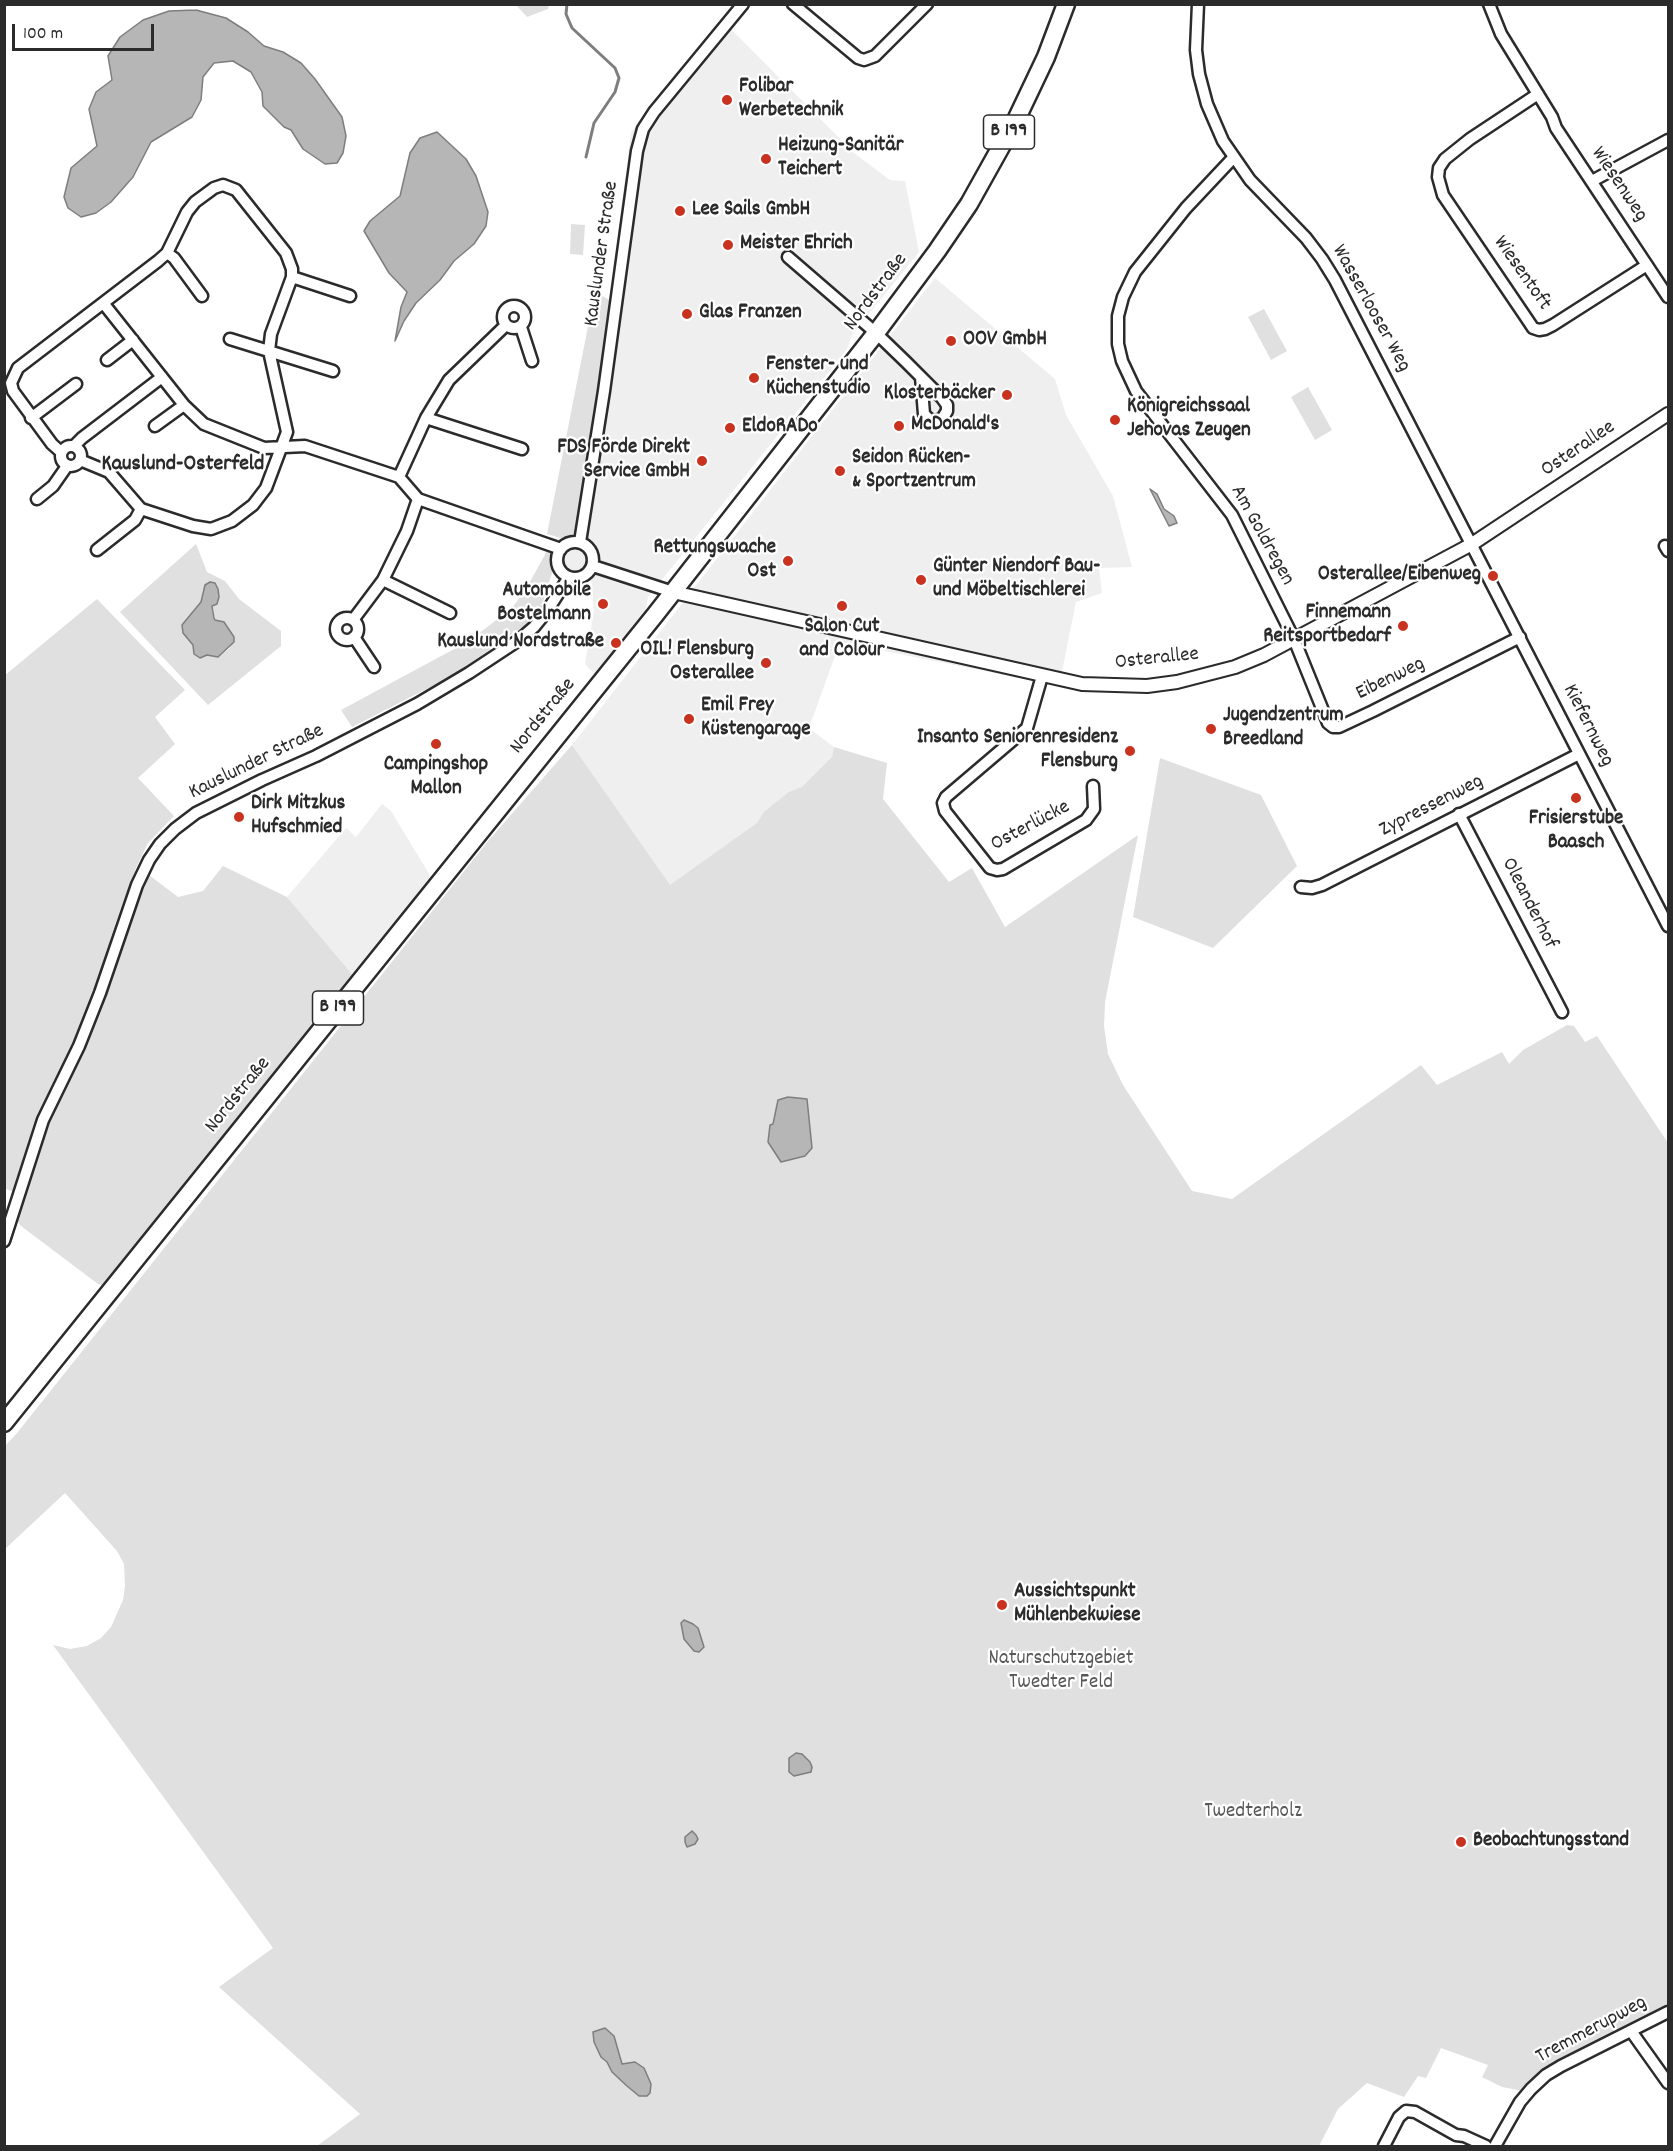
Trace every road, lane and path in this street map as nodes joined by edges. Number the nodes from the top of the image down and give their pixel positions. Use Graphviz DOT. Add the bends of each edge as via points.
graph roads {
  1 [pos="743,4"];
  2 [pos="793,4"];
  3 [pos="927,4"];
  4 [pos="1066,4"];
  5 [pos="1198,4"];
  6 [pos="1489,4"];
  7 [pos="1538,94"];
  8 [pos="1668,140"];
  9 [pos="1233,158"];
  10 [pos="1592,181"];
  11 [pos="167,253"];
  12 [pos="788,257"];
  13 [pos="1647,265"];
  14 [pos="292,277"];
  15 [pos="202,296"];
  16 [pos="350,296"];
  17 [pos="1668,297"];
  18 [pos="104,304"];
  19 [pos="506,325"];
  20 [pos="521,327"];
  21 [pos="876,333"];
  22 [pos="230,339"];
  23 [pos="133,340"];
  24 [pos="268,351"];
  25 [pos="107,360"];
  26 [pos="532,361"];
  27 [pos="333,371"];
  28 [pos="162,377"];
  29 [pos="921,377"];
  30 [pos="76,384"];
  31 [pos="184,405"];
  32 [pos="1668,414"];
  33 [pos="31,417"];
  34 [pos="426,417"];
  35 [pos="155,426"];
  36 [pos="74,446"];
  37 [pos="283,446"];
  38 [pos="522,449"];
  39 [pos="61,452"];
  40 [pos="80,460"];
  41 [pos="67,466"];
  42 [pos="399,477"];
  43 [pos="37,499"];
  44 [pos="418,499"];
  45 [pos="141,509"];
  46 [pos="580,542"];
  47 [pos="1472,544"];
  48 [pos="561,549"];
  49 [pos="97,550"];
  50 [pos="593,566"];
  51 [pos="569,577"];
  52 [pos="383,580"];
  53 [pos="673,592"];
  54 [pos="450,613"];
  55 [pos="353,620"];
  56 [pos="354,637"];
  57 [pos="1520,637"];
  58 [pos="1294,639"];
  59 [pos="374,667"];
  60 [pos="1041,676"];
  61 [pos="1579,754"];
  62 [pos="1093,786"];
  63 [pos="1459,814"];
  64 [pos="1301,887"];
  65 [pos="1668,926"];
  66 [pos="1562,1012"];
  67 [pos="4,1241"];
  68 [pos="4,1423"];
  69 [pos="1668,2012"];
  70 [pos="1631,2031"];
  71 [pos="1668,2083"];
  72 [pos="1384,2146"];
  73 [pos="1485,2146"];
  74 [pos="1495,2146"];
  1 -- 46 [label="street, Kauslunder Straße" via="643,129"];
  2 -- 3 [label="street" via="858,58 867,60"];
  4 -- 21 [label="main road, Nordstraße / B 199" via="1046,57 969,204"];
  5 -- 9 [label="street, Wasserlooser Weg" via="1199,74 1211,114"];
  6 -- 7 [label="street, Wiesenweg" via="1501,34"];
  7 -- 10 [label="street, Wiesenweg"];
  7 -- 13 [label="street, Wiesentoft" via="1445,159 1438,177 1443,195 1533,328 1553,326"];
  8 -- 10 [label="street"];
  9 -- 47 [label="street, Wasserlooser Weg" via="1306,238 1326,266"];
  9 -- 58 [label="street, Am Goldregen" via="1134,272 1118,316 1118,344 1136,391 1232,514"];
  10 -- 13 [label="street, Wiesenweg"];
  11 -- 14 [label="street" via="195,202 214,188 230,186 243,196 286,254"];
  11 -- 15 [label="street"];
  11 -- 18 [label="street"];
  12 -- 21 [label="street"];
  13 -- 17 [label="street, Wiesenweg"];
  14 -- 16 [label="street"];
  14 -- 24 [label="street"];
  18 -- 23 [label="street"];
  18 -- 33 [label="street" via="18,368 11,383 13,392"];
  19 -- 20 [label="street"];
  19 -- 20 [label="street" via="504,314 513,306 526,316"];
  19 -- 34 [label="street" via="449,380"];
  20 -- 26 [label="street"];
  21 -- 29 [label="street"];
  21 -- 53 [label="main road, Nordstraße / B 199"];
  22 -- 24 [label="street"];
  23 -- 25 [label="street"];
  23 -- 28 [label="street"];
  24 -- 27 [label="street"];
  24 -- 37 [label="street" via="287,432"];
  28 -- 31 [label="street"];
  28 -- 36 [label="street"];
  30 -- 33 [label="street"];
  31 -- 35 [label="street"];
  31 -- 37 [label="street" via="204,424 264,448"];
  32 -- 47 [label="street, Osterallee"];
  33 -- 39 [label="street"];
  34 -- 38 [label="street"];
  34 -- 42 [label="street"];
  36 -- 39 [label="street"];
  36 -- 40 [label="street" via="79,450"];
  37 -- 42 [label="street" via="306,446"];
  37 -- 45 [label="street" via="267,488 244,512 221,526 193,526"];
  39 -- 41 [label="street" via="60,458"];
  40 -- 41 [label="street"];
  40 -- 45 [label="street" via="109,472"];
  41 -- 43 [label="street" via="53,486"];
  42 -- 44 [label="street"];
  44 -- 48 [label="street"];
  44 -- 52 [label="street"];
  45 -- 49 [label="street" via="135,520"];
  46 -- 48 [label="street"];
  46 -- 50 [label="street" via="593,554"];
  47 -- 57 [label="street, Kiefernweg"];
  47 -- 58 [label="street, Osterallee"];
  48 -- 51 [label="street" via="558,564"];
  50 -- 51 [label="street" via="585,576"];
  50 -- 53 [label="street, Osterallee"];
  51 -- 67 [label="street, Kauslunder Straße" via="534,627 470,673 334,748 196,813 175,829 149,860 137,885 80,1046 43,1120"];
  52 -- 54 [label="street"];
  52 -- 55 [label="street"];
  53 -- 60 [label="street, Osterallee"];
  53 -- 68 [label="main road, Nordstraße / B 199"];
  55 -- 56 [label="street" via="358,628"];
  55 -- 56 [label="street" via="343,619 336,628 341,638"];
  56 -- 59 [label="street"];
  57 -- 58 [label="street, Eibenweg" via="1339,727 1328,723"];
  57 -- 61 [label="street, Kiefernweg"];
  58 -- 60 [label="street, Osterallee" via="1235,667 1177,682 1113,686"];
  60 -- 62 [label="street, Osterlücke" via="1027,728 946,797 945,811 990,868 1003,869 1086,820 1094,809"];
  61 -- 63 [label="street, Zypressenweg"];
  61 -- 65 [label="street, Kiefernweg"];
  63 -- 64 [label="street, Zypressenweg" via="1322,885"];
  63 -- 66 [label="street, Oleanderhof"];
  69 -- 70 [label="street, Tremmerupweg"];
  70 -- 71 [label="street"];
  70 -- 74 [label="street, Tremmerupweg" via="1546,2075 1520,2102"];
  72 -- 73 [label="street" via="1406,2111"];
}
